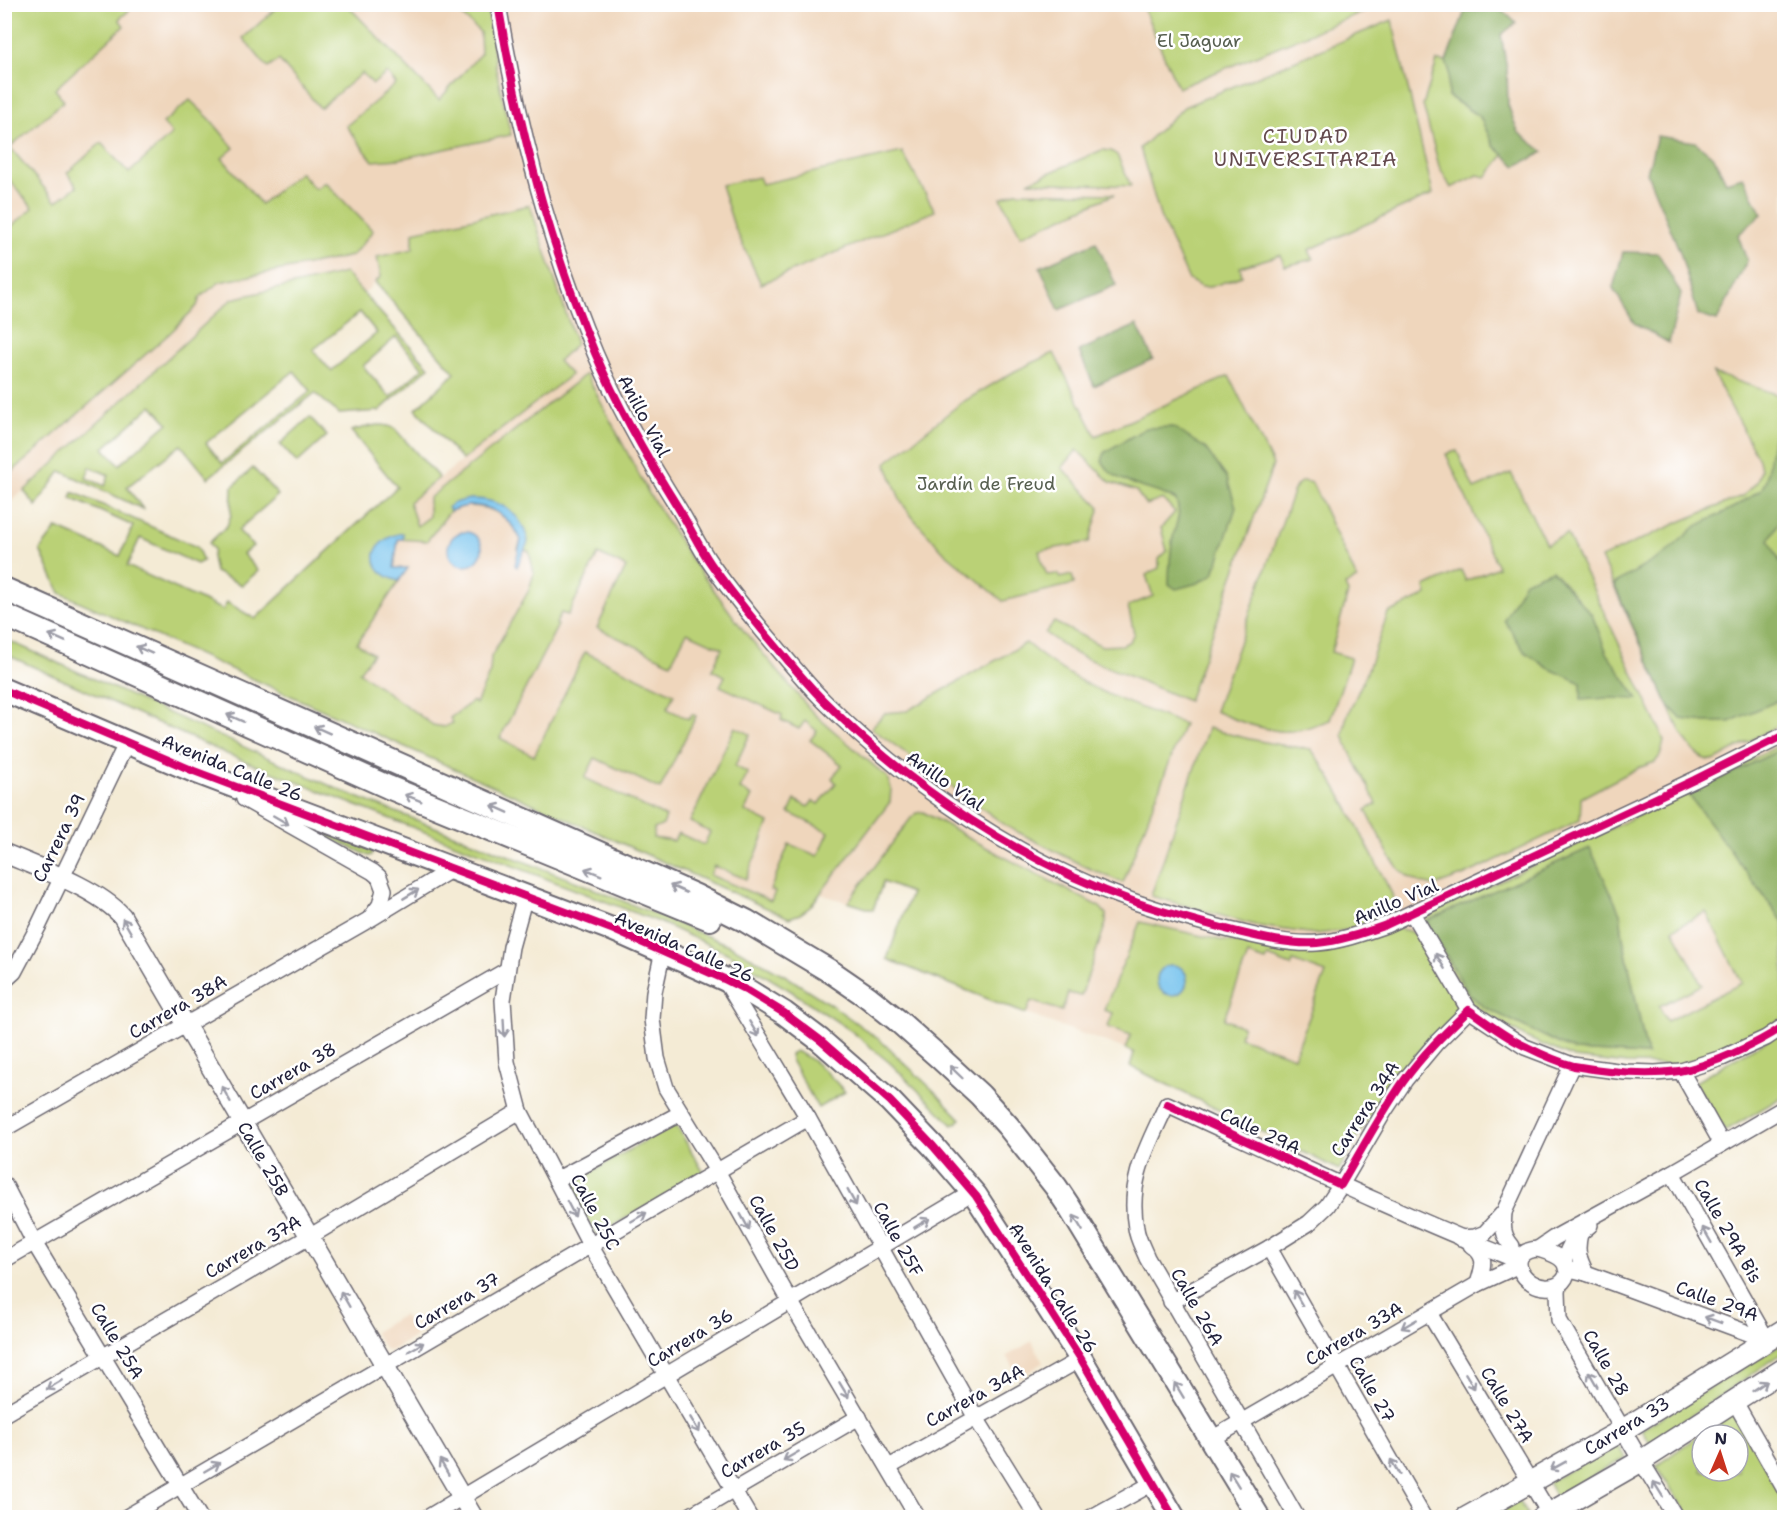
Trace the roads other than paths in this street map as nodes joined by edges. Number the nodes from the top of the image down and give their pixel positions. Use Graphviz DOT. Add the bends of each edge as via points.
graph roads {
  1 [pos="498,4"];
  2 [pos="4,589"];
  3 [pos="4,615"];
  4 [pos="4,690"];
  5 [pos="1785,735"];
  6 [pos="127,742"];
  7 [pos="194,771"];
  8 [pos="4,853"];
  9 [pos="453,869"];
  10 [pos="61,877"];
  11 [pos="525,896"];
  12 [pos="1412,913"];
  13 [pos="370,919"];
  14 [pos="663,951"];
  15 [pos="804,956"];
  16 [pos="507,970"];
  17 [pos="724,979"];
  18 [pos="4,981"];
  19 [pos="1469,1010"];
  20 [pos="186,1025"];
  21 [pos="1785,1026"];
  22 [pos="1572,1065"];
  23 [pos="1681,1071"];
  24 [pos="1167,1104"];
  25 [pos="1784,1110"];
  26 [pos="520,1111"];
  27 [pos="681,1113"];
  28 [pos="808,1118"];
  29 [pos="242,1123"];
  30 [pos="4,1129"];
  31 [pos="1722,1144"];
  32 [pos="717,1171"];
  33 [pos="1672,1173"];
  34 [pos="556,1180"];
  35 [pos="4,1184"];
  36 [pos="1341,1185"];
  37 [pos="973,1192"];
  38 [pos="1613,1206"];
  39 [pos="1504,1212"];
  40 [pos="1580,1233"];
  41 [pos="309,1237"];
  42 [pos="1461,1238"];
  43 [pos="35,1244"];
  44 [pos="590,1245"];
  45 [pos="1512,1246"];
  46 [pos="880,1248"];
  47 [pos="1269,1248"];
  48 [pos="1534,1250"];
  49 [pos="4,1260"];
  50 [pos="1519,1263"];
  51 [pos="1565,1265"];
  52 [pos="1586,1272"];
  53 [pos="1478,1284"];
  54 [pos="1559,1285"];
  55 [pos="790,1301"];
  56 [pos="1171,1302"];
  57 [pos="1429,1313"];
  58 [pos="1776,1335"];
  59 [pos="104,1356"];
  60 [pos="1081,1359"];
  61 [pos="385,1365"];
  62 [pos="1337,1366"];
  63 [pos="1785,1369"];
  64 [pos="665,1375"];
  65 [pos="1735,1402"];
  66 [pos="4,1414"];
  67 [pos="859,1417"];
  68 [pos="976,1418"];
  69 [pos="1240,1422"];
  70 [pos="1623,1430"];
  71 [pos="1210,1440"];
  72 [pos="1641,1461"];
  73 [pos="889,1467"];
  74 [pos="1530,1481"];
  75 [pos="1154,1483"];
  76 [pos="181,1485"];
  77 [pos="1785,1488"];
  78 [pos="734,1490"];
  79 [pos="462,1497"];
  80 [pos="1296,1516"];
  81 [pos="1548,1516"];
  82 [pos="125,1518"];
  83 [pos="200,1518"];
  84 [pos="427,1518"];
  85 [pos="474,1518"];
  86 [pos="686,1518"];
  87 [pos="750,1518"];
  88 [pos="918,1518"];
  89 [pos="1038,1518"];
  90 [pos="1090,1518"];
  91 [pos="1174,1518"];
  92 [pos="1259,1518"];
  93 [pos="1424,1518"];
  94 [pos="1466,1518"];
  95 [pos="1676,1518"];
  1 -- 12 [label="street, Anillo Vial" via="511,80 539,194 594,351 620,407 709,562 823,700 870,744 969,818 1075,878 1138,903 1239,932 1295,943 1341,940"];
  15 -- 2 [label="main road, Avenida Calle 26, one-way" via="696,897"];
  15 -- 3 [label="main road, Avenida Calle 26, one-way" via="388,788"];
  4 -- 6 [label="main road, Avenida Calle 26"];
  5 -- 12 [label="street, Anillo Vial"];
  6 -- 7 [label="main road, Avenida Calle 26"];
  6 -- 10 [label="street, Carrera 39"];
  7 -- 9 [label="main road, Avenida Calle 26"];
  7 -- 13 [label="street, one-way" via="379,877 384,890"];
  8 -- 10 [label="street, Calle 25B"];
  9 -- 11 [label="main road, Avenida Calle 26"];
  13 -- 9 [label="street, Carrera 38A, one-way"];
  10 -- 18 [label="street, Carrera 39" via="14,972"];
  20 -- 10 [label="street, Calle 25B, one-way" via="122,916 105,901"];
  11 -- 14 [label="main road, Avenida Calle 26"];
  11 -- 16 [label="street, Calle 25C"];
  19 -- 12 [label="street, one-way"];
  13 -- 20 [label="street, Carrera 38A"];
  14 -- 17 [label="main road, Avenida Calle 26"];
  14 -- 27 [label="street, Calle 25D" via="652,1019 666,1088"];
  71 -- 15 [label="main road, Avenida Calle 26, one-way" via="1068,1206 1008,1126 897,1020"];
  16 -- 26 [label="street, Calle 25C, one-way" via="504,1031 507,1062"];
  16 -- 29 [label="street, Carrera 38"];
  17 -- 28 [label="street, Calle 25F, one-way"];
  17 -- 37 [label="main road, Avenida Calle 26" via="784,1013 827,1046 890,1101"];
  19 -- 22 [label="street" via="1525,1047"];
  19 -- 36 [label="street, Carrera 34A" via="1405,1080"];
  29 -- 20 [label="street, Calle 25B, one-way"];
  20 -- 30 [label="street, Carrera 38A"];
  21 -- 23 [label="street" via="1722,1058"];
  22 -- 23 [label="street" via="1625,1072"];
  22 -- 39 [label="street"];
  23 -- 31 [label="street"];
  24 -- 36 [label="street, Calle 29A"];
  24 -- 56 [label="street, Calle 26A" via="1143,1156 1134,1184 1133,1205 1136,1230"];
  25 -- 31 [label="street"];
  26 -- 34 [label="street, Calle 25C"];
  26 -- 41 [label="street, Carrera 37A"];
  27 -- 32 [label="street, Calle 25D"];
  27 -- 34 [label="street"];
  28 -- 32 [label="street, Carrera 37"];
  28 -- 46 [label="street, Calle 25F, one-way"];
  29 -- 41 [label="street, Calle 25B"];
  29 -- 43 [label="street, Carrera 38"];
  31 -- 33 [label="street"];
  44 -- 32 [label="street, Carrera 37, one-way"];
  32 -- 55 [label="street, Calle 25D, one-way"];
  33 -- 38 [label="street"];
  58 -- 33 [label="street, Calle 29A Bis, one-way"];
  34 -- 44 [label="street, Calle 25C, one-way"];
  35 -- 43 [label="street, Calle 25A"];
  36 -- 42 [label="street, Calle 29A"];
  36 -- 47 [label="street, Carrera 34A" via="1309,1223"];
  46 -- 37 [label="street, Carrera 36, one-way"];
  37 -- 60 [label="main road, Avenida Calle 26"];
  38 -- 40 [label="street"];
  38 -- 48 [label="street"];
  39 -- 42 [label="street" via="1485,1233"];
  39 -- 45 [label="street" via="1502,1229"];
  40 -- 51 [label="street" via="1568,1248"];
  40 -- 52 [label="street" via="1579,1259"];
  41 -- 59 [label="street, Carrera 37A"];
  61 -- 41 [label="street, Calle 25B, one-way"];
  42 -- 45 [label="street, Calle 29A"];
  42 -- 50 [label="street, Calle 29A"];
  42 -- 53 [label="street, Calle 29A" via="1482,1256"];
  43 -- 49 [label="street, Carrera 38"];
  43 -- 59 [label="street, Calle 25A"];
  61 -- 44 [label="street, Carrera 37, one-way"];
  44 -- 64 [label="street, Calle 25C"];
  45 -- 48 [label="street, Calle 29A"];
  46 -- 55 [label="street, Carrera 36"];
  46 -- 68 [label="street, Calle 25F"];
  47 -- 56 [label="street, Carrera 34A"];
  62 -- 47 [label="street, Calle 27, one-way"];
  48 -- 50 [label="street" via="1525,1253"];
  48 -- 51 [label="street" via="1555,1255"];
  50 -- 53 [label="street, Carrera 33A"];
  50 -- 54 [label="street" via="1521,1273 1536,1285"];
  51 -- 52 [label="street, Calle 29A"];
  51 -- 54 [label="street" via="1566,1278"];
  58 -- 52 [label="street, Calle 29A, one-way"];
  53 -- 57 [label="street, Carrera 33A"];
  70 -- 54 [label="street, Calle 28, one-way" via="1559,1320"];
  55 -- 64 [label="street, Carrera 36"];
  55 -- 67 [label="street, Calle 25D, one-way"];
  56 -- 69 [label="street, Calle 26A"];
  57 -- 62 [label="street, Carrera 33A, one-way"];
  57 -- 74 [label="street, Calle 27A, one-way"];
  58 -- 70 [label="main road, Carrera 33"];
  59 -- 66 [label="street, Carrera 37A, one-way"];
  59 -- 76 [label="street, Calle 25A"];
  60 -- 68 [label="street, Carrera 34A"];
  60 -- 75 [label="main road, Avenida Calle 26"];
  76 -- 61 [label="street, Carrera 37, one-way"];
  79 -- 61 [label="street, Calle 25B, one-way"];
  62 -- 69 [label="street, Carrera 33A"];
  93 -- 62 [label="street, Calle 27, one-way"];
  65 -- 63 [label="main road, Carrera 33, one-way"];
  64 -- 78 [label="street, Calle 25C, one-way"];
  64 -- 79 [label="street, Carrera 36"];
  65 -- 72 [label="main road, Carrera 33"];
  65 -- 77 [label="street"];
  67 -- 73 [label="street, Calle 25D"];
  67 -- 78 [label="street, Carrera 35, one-way"];
  68 -- 73 [label="street, Carrera 34A"];
  68 -- 89 [label="street, Calle 25F"];
  69 -- 71 [label="street, Carrera 33A"];
  69 -- 80 [label="street, Calle 26A"];
  70 -- 72 [label="street, Calle 28"];
  70 -- 74 [label="main road, Carrera 33, one-way"];
  92 -- 71 [label="main road, Avenida Calle 26, one-way"];
  72 -- 81 [label="main road, Carrera 33"];
  95 -- 72 [label="street, Calle 28, one-way"];
  73 -- 88 [label="street, Calle 25D"];
  74 -- 81 [label="street, Calle 27A"];
  74 -- 94 [label="main road, Carrera 33"];
  75 -- 90 [label="street"];
  75 -- 91 [label="main road, Avenida Calle 26"];
  76 -- 82 [label="street, Carrera 37"];
  76 -- 83 [label="street, Calle 25A"];
  78 -- 86 [label="street, Carrera 35"];
  78 -- 87 [label="street, Calle 25C"];
  79 -- 84 [label="street, Carrera 36"];
  79 -- 85 [label="street, Calle 25B"];
}
